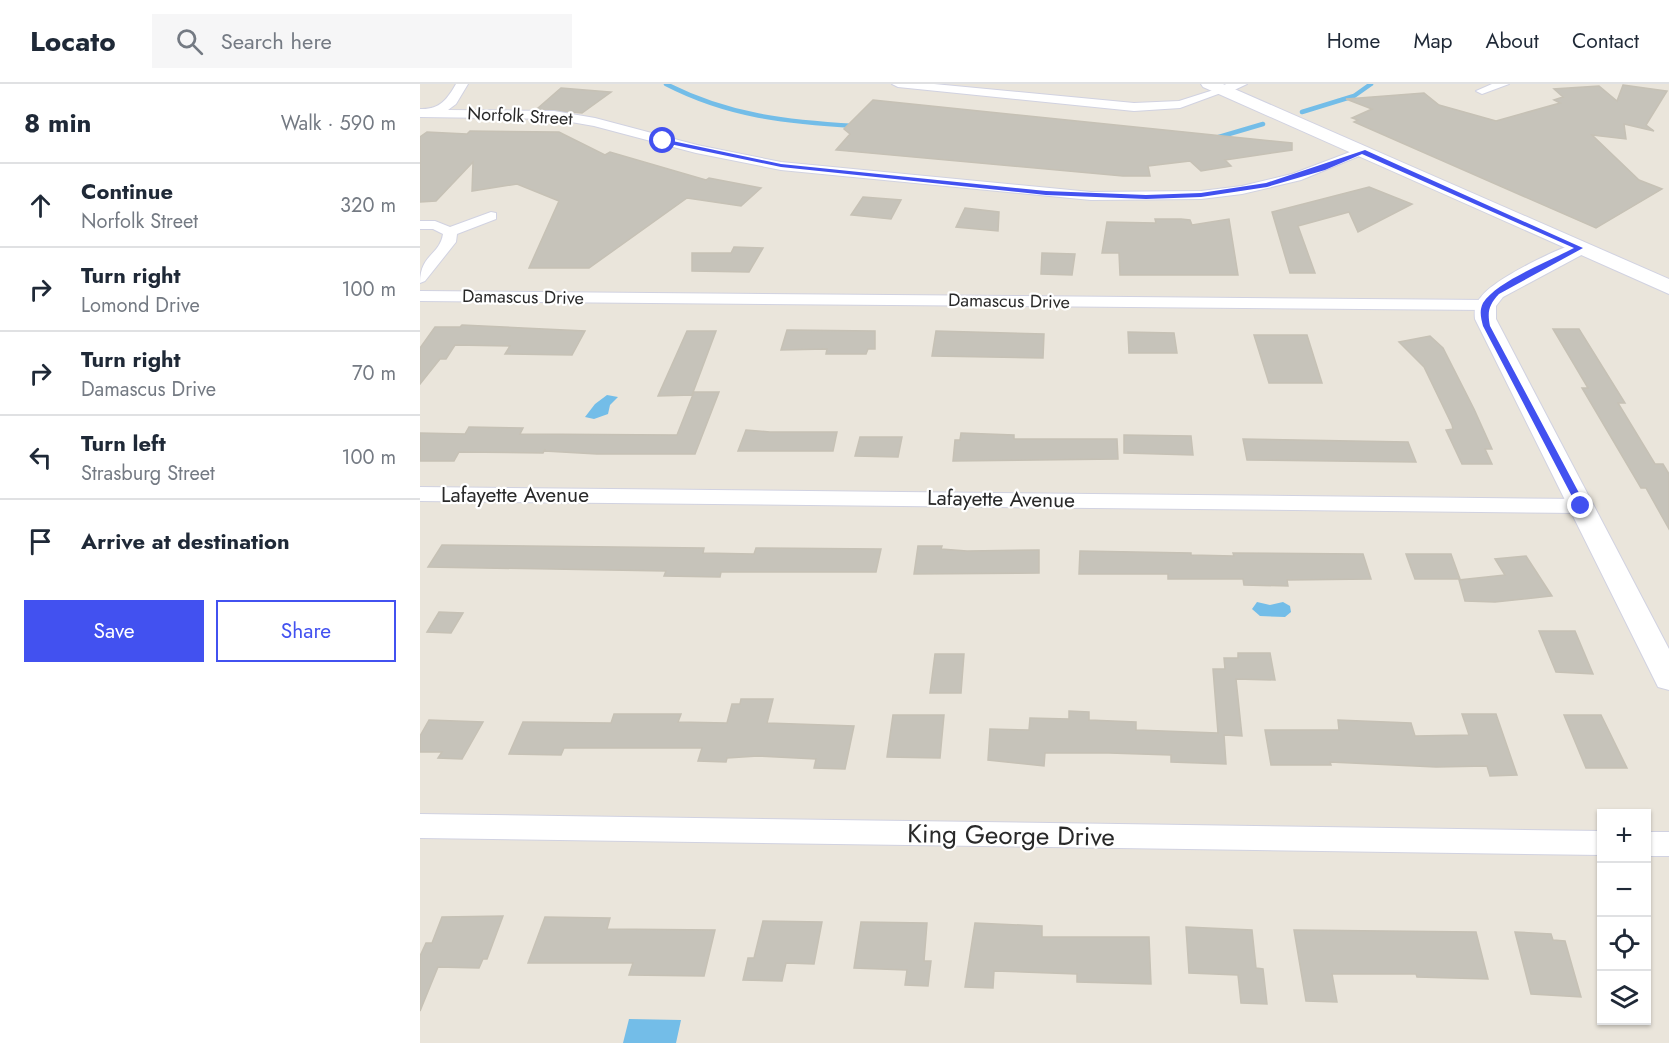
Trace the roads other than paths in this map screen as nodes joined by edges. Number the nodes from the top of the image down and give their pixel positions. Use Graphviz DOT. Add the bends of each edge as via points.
graph roads {
  1 [pos="462,84"];
  2 [pos="898,84"];
  3 [pos="1503,84"];
  4 [pos="1224,86"];
  5 [pos="1482,91"];
  6 [pos="420,113"];
  7 [pos="437,113"];
  8 [pos="1362,152"];
  9 [pos="491,216"];
  10 [pos="420,225"];
  11 [pos="450,232"];
  12 [pos="1580,248"];
  13 [pos="420,278"];
  14 [pos="1669,287"];
  15 [pos="420,296"];
  16 [pos="1486,305"];
  17 [pos="420,494"];
  18 [pos="1581,506"];
  19 [pos="1669,678"];
  20 [pos="420,826"];
  21 [pos="1597,843"];
  22 [pos="1651,844"];
  23 [pos="1669,844"];
  1 -- 7 [label="street" via="452,101"];
  2 -- 4 [label="street" via="1125,107 1180,104"];
  3 -- 5 [label="street"];
  4 -- 8 [label="main road"];
  6 -- 7 [label="street, Norfolk Street"];
  7 -- 8 [label="street, Norfolk Street" via="554,115 781,166 1091,196 1201,195 1242,190 1296,177"];
  8 -- 12 [label="main road"];
  9 -- 11 [label="street"];
  10 -- 11 [label="street" via="435,225"];
  11 -- 13 [label="street" via="449,242"];
  12 -- 14 [label="main road"];
  12 -- 16 [label="street" via="1496,292"];
  15 -- 16 [label="street, Damascus Drive"];
  16 -- 18 [label="street" via="1487,326"];
  17 -- 18 [label="street, Lafayette Avenue"];
  18 -- 19 [label="street"];
  20 -- 21 [label="street, King George Drive"];
  22 -- 23 [label="street"];
}
